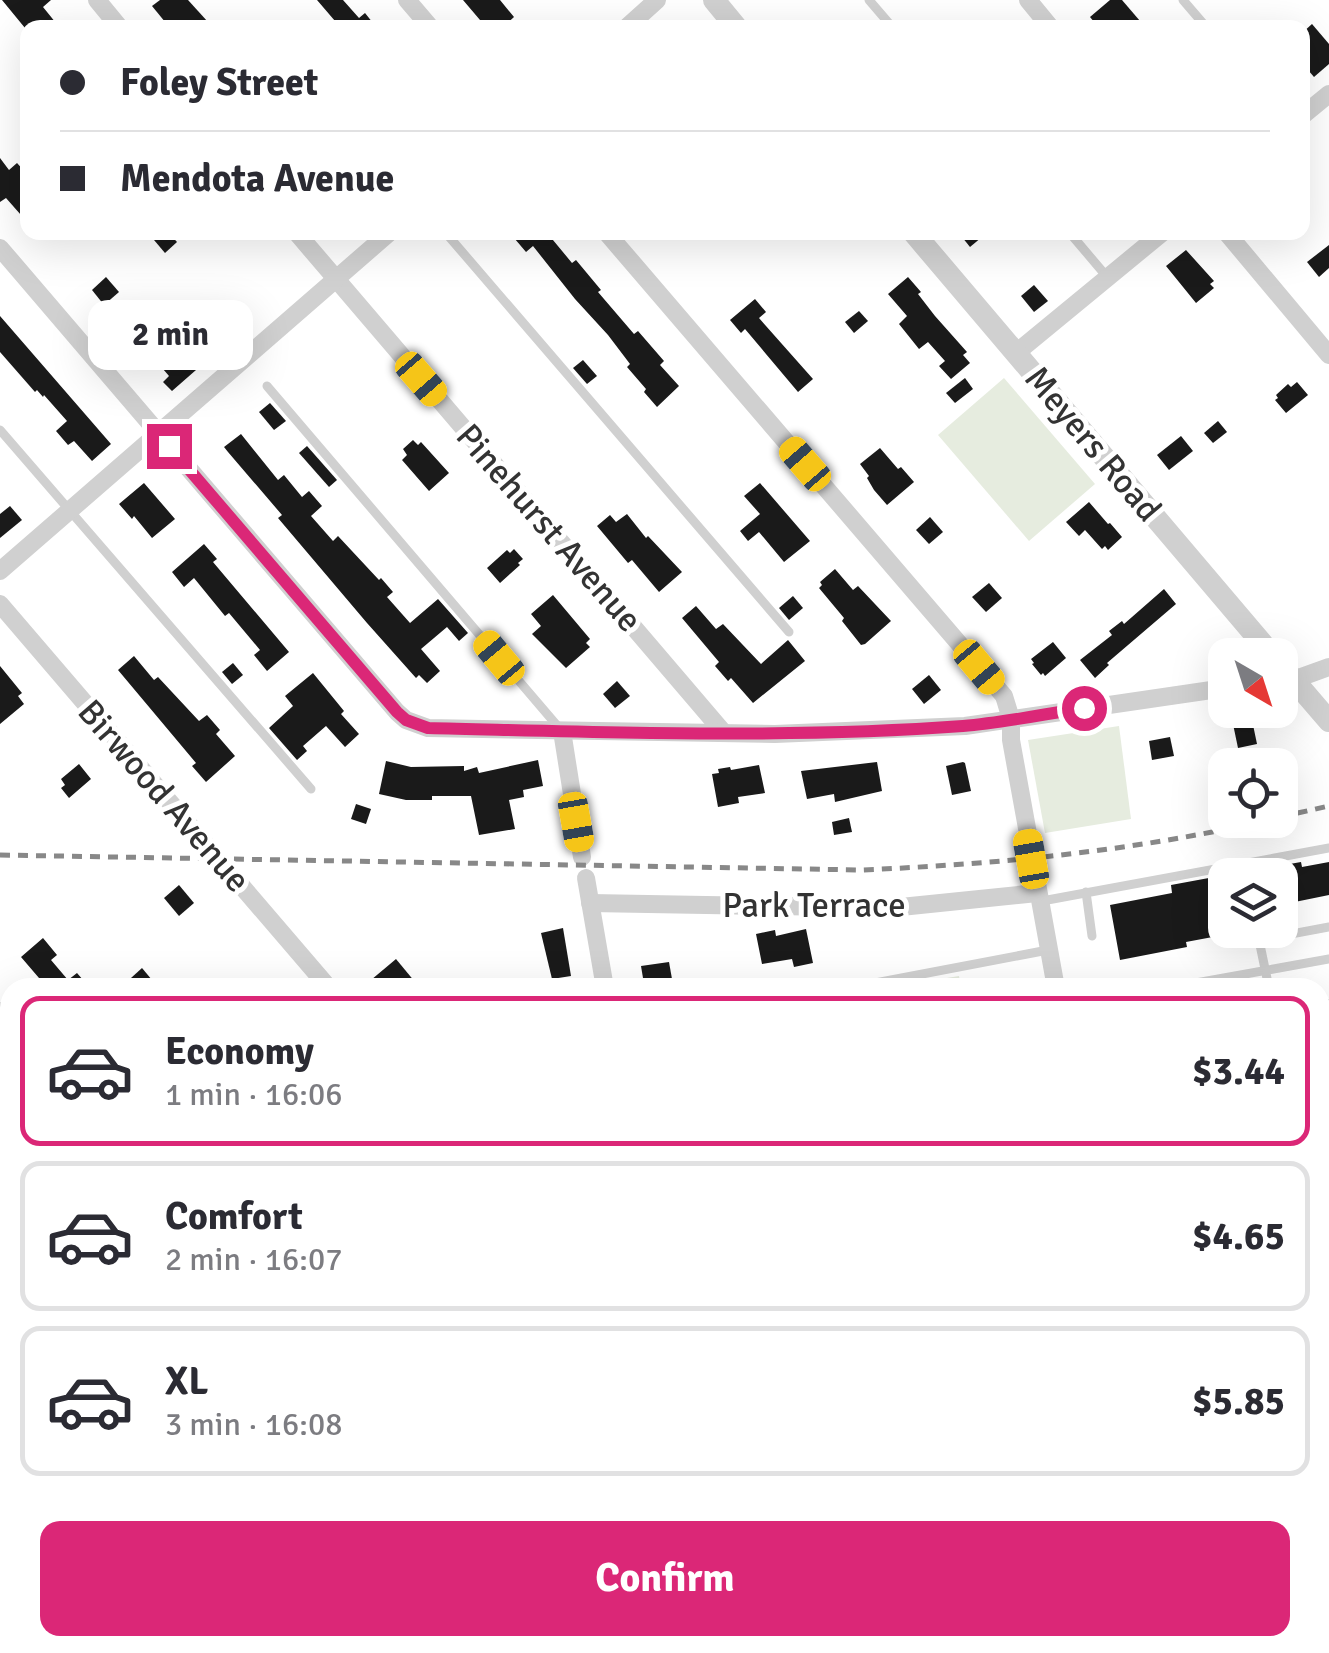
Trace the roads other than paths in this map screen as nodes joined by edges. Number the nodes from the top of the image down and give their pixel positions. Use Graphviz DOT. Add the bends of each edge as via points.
graph roads {
  1 [pos="97,0"];
  2 [pos="407,0"];
  3 [pos="657,0"];
  4 [pos="714,0"];
  5 [pos="869,0"];
  6 [pos="1028,0"];
  7 [pos="1184,0"];
  8 [pos="113,20"];
  9 [pos="424,20"];
  10 [pos="635,20"];
  11 [pos="730,20"];
  12 [pos="886,20"];
  13 [pos="1044,20"];
  14 [pos="1201,20"];
  15 [pos="303,240"];
  16 [pos="381,240"];
  17 [pos="452,240"];
  18 [pos="613,240"];
  19 [pos="919,240"];
  20 [pos="1076,240"];
  21 [pos="1153,240"];
  22 [pos="1233,240"];
  23 [pos="0,248"];
  24 [pos="1108,278"];
  25 [pos="336,280"];
  26 [pos="1016,353"];
  27 [pos="1329,354"];
  28 [pos="267,386"];
  29 [pos="0,430"];
  30 [pos="159,433"];
  31 [pos="69,511"];
  32 [pos="0,571"];
  33 [pos="0,604"];
  34 [pos="790,632"];
  35 [pos="1258,638"];
  36 [pos="1329,667"];
  37 [pos="1298,673"];
  38 [pos="1298,689"];
  39 [pos="1208,690"];
  40 [pos="1011,719"];
  41 [pos="1329,721"];
  42 [pos="562,731"];
  43 [pos="724,733"];
  44 [pos="311,789"];
  45 [pos="1329,848"];
  46 [pos="582,857"];
  47 [pos="586,878"];
  48 [pos="1086,892"];
  49 [pos="1038,897"];
  50 [pos="590,903"];
  51 [pos="1329,926"];
  52 [pos="1092,936"];
  53 [pos="1048,950"];
  54 [pos="1329,959"];
  55 [pos="1266,970"];
  56 [pos="319,978"];
  57 [pos="603,978"];
  58 [pos="901,978"];
  59 [pos="1054,978"];
  60 [pos="1222,978"];
  61 [pos="1267,978"];
  1 -- 8 [label="street"];
  2 -- 9 [label="street"];
  3 -- 10 [label="street"];
  4 -- 11 [label="street"];
  5 -- 12 [label="lane"];
  6 -- 13 [label="street"];
  7 -- 14 [label="lane"];
  15 -- 25 [label="street, Pinehurst Avenue"];
  16 -- 25 [label="street"];
  17 -- 34 [label="lane"];
  18 -- 40 [label="street" via="1004,696"];
  19 -- 26 [label="street, Meyers Road"];
  20 -- 24 [label="lane"];
  21 -- 24 [label="street"];
  22 -- 27 [label="street"];
  23 -- 30 [label="street"];
  24 -- 26 [label="street"];
  25 -- 30 [label="street"];
  25 -- 43 [label="street, Pinehurst Avenue"];
  26 -- 35 [label="street, Meyers Road"];
  28 -- 42 [label="lane"];
  29 -- 31 [label="lane"];
  30 -- 31 [label="street"];
  30 -- 42 [label="street" via="411,723"];
  31 -- 32 [label="street"];
  31 -- 44 [label="lane"];
  33 -- 56 [label="street, Birwood Avenue"];
  36 -- 37 [label="street"];
  38 -- 41 [label="street"];
  39 -- 40 [label="street"];
  40 -- 43 [label="street"];
  40 -- 49 [label="street"];
  42 -- 43 [label="street"];
  42 -- 46 [label="street"];
  45 -- 48 [label="lane"];
  47 -- 50 [label="street"];
  48 -- 49 [label="lane"];
  48 -- 52 [label="lane"];
  49 -- 50 [label="street, Park Terrace" via="891,908"];
  49 -- 53 [label="street"];
  50 -- 57 [label="street"];
  51 -- 55 [label="lane" via="1259,940"];
  53 -- 58 [label="lane"];
  53 -- 59 [label="street"];
  54 -- 55 [label="lane"];
  55 -- 60 [label="lane"];
  55 -- 61 [label="lane"];
}
